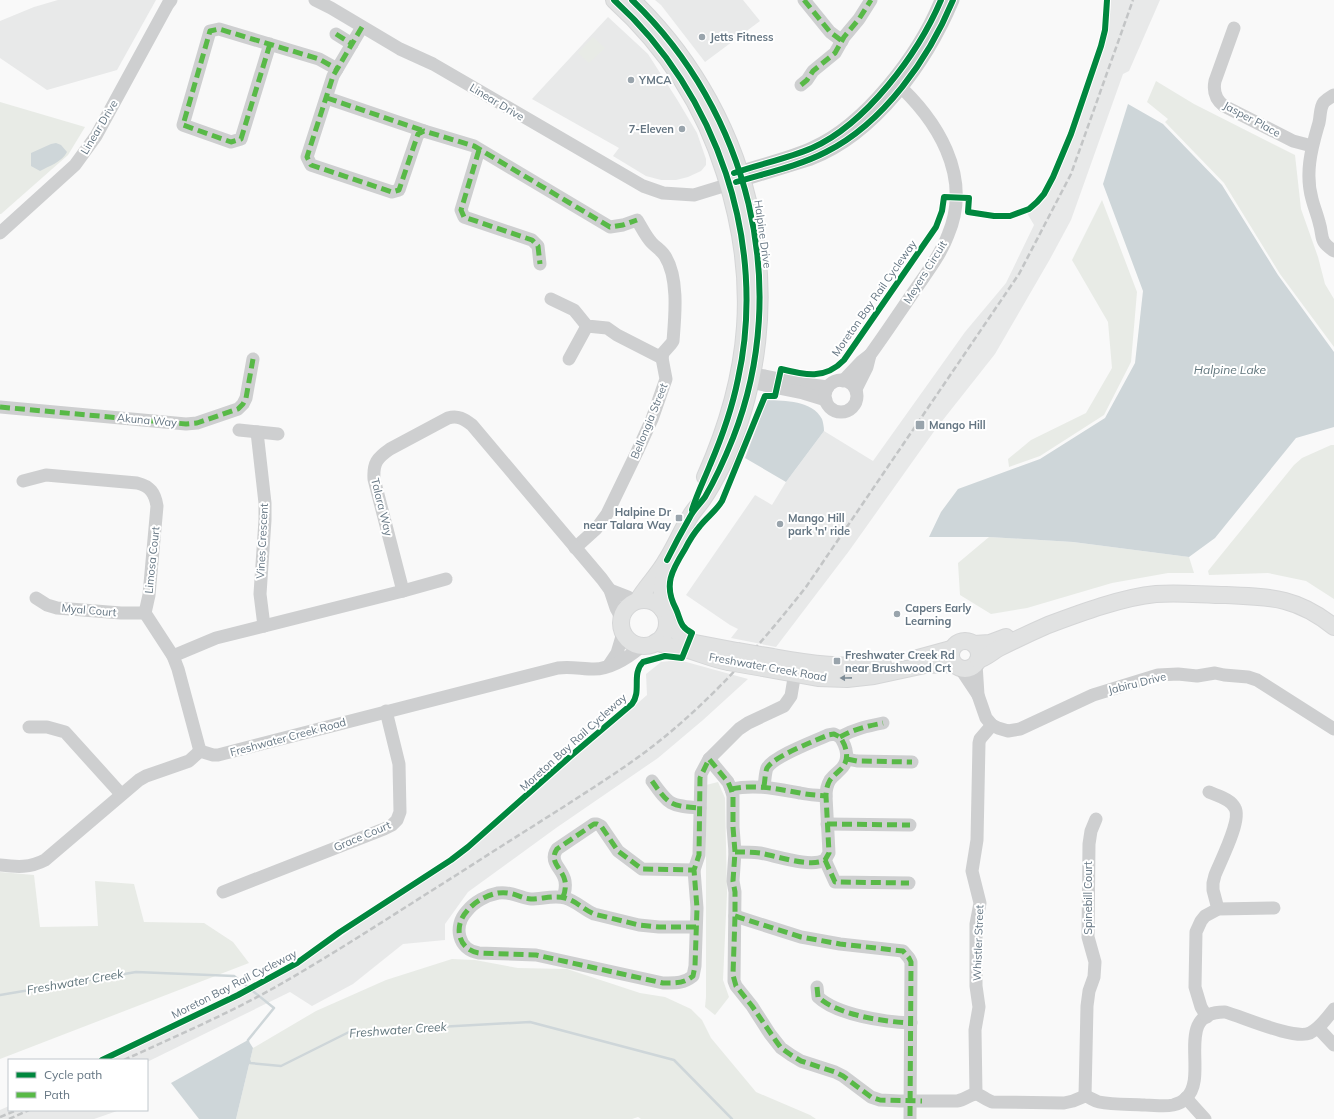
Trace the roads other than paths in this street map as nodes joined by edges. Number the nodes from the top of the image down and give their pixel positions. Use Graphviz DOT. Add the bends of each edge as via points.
graph roads {
  1 [pos="171,0"];
  2 [pos="315,0"];
  3 [pos="614,0"];
  4 [pos="632,0"];
  5 [pos="804,0"];
  6 [pos="871,0"];
  7 [pos="941,0"];
  8 [pos="953,0"];
  9 [pos="362,27"];
  10 [pos="1234,28"];
  11 [pos="336,34"];
  12 [pos="842,41"];
  13 [pos="270,44"];
  14 [pos="352,44"];
  15 [pos="336,69"];
  16 [pos="897,84"];
  17 [pos="801,85"];
  18 [pos="1334,95"];
  19 [pos="327,98"];
  20 [pos="424,131"];
  21 [pos="1312,146"];
  22 [pos="479,150"];
  23 [pos="734,178"];
  24 [pos="0,232"];
  25 [pos="1334,251"];
  26 [pos="540,264"];
  27 [pos="551,299"];
  28 [pos="587,326"];
  29 [pos="870,355"];
  30 [pos="662,358"];
  31 [pos="253,359"];
  32 [pos="568,359"];
  33 [pos="745,377"];
  34 [pos="843,381"];
  35 [pos="828,387"];
  36 [pos="856,389"];
  37 [pos="826,400"];
  38 [pos="0,407"];
  39 [pos="239,430"];
  40 [pos="258,432"];
  41 [pos="278,434"];
  42 [pos="22,481"];
  43 [pos="575,548"];
  44 [pos="667,560"];
  45 [pos="446,579"];
  46 [pos="610,590"];
  47 [pos="403,591"];
  48 [pos="36,598"];
  49 [pos="636,601"];
  50 [pos="145,613"];
  51 [pos="664,616"];
  52 [pos="1334,618"];
  53 [pos="622,625"];
  54 [pos="264,626"];
  55 [pos="1334,627"];
  56 [pos="649,644"];
  57 [pos="173,656"];
  58 [pos="976,656"];
  59 [pos="732,657"];
  60 [pos="955,661"];
  61 [pos="609,665"];
  62 [pos="796,668"];
  63 [pos="978,695"];
  64 [pos="386,711"];
  65 [pos="883,723"];
  66 [pos="992,725"];
  67 [pos="29,727"];
  68 [pos="1334,729"];
  69 [pos="840,737"];
  70 [pos="200,751"];
  71 [pos="709,759"];
  72 [pos="847,759"];
  73 [pos="912,762"];
  74 [pos="652,782"];
  75 [pos="764,786"];
  76 [pos="732,789"];
  77 [pos="1209,792"];
  78 [pos="121,794"];
  79 [pos="826,796"];
  80 [pos="700,808"];
  81 [pos="1096,819"];
  82 [pos="827,824"];
  83 [pos="910,825"];
  84 [pos="735,852"];
  85 [pos="825,860"];
  86 [pos="0,866"];
  87 [pos="694,870"];
  88 [pos="909,883"];
  89 [pos="223,892"];
  90 [pos="563,897"];
  91 [pos="1274,908"];
  92 [pos="1218,909"];
  93 [pos="735,916"];
  94 [pos="696,927"];
  95 [pos="817,987"];
  96 [pos="1334,1009"];
  97 [pos="1207,1017"];
  98 [pos="911,1023"];
  99 [pos="1318,1028"];
  100 [pos="1334,1045"];
  101 [pos="976,1094"];
  102 [pos="1085,1096"];
  103 [pos="1186,1098"];
  104 [pos="916,1101"];
  105 [pos="910,1119"];
  106 [pos="1205,1119"];
  1 -- 24 [label="street, Linear Drive" via="96,136 74,166"];
  2 -- 9 [label="street, Linear Drive"];
  3 -- 23 [label="main road, Halpine Drive" via="655,42 683,81"];
  4 -- 23 [label="main road, Halpine Drive" via="660,29 691,70 728,139"];
  5 -- 12 [label="street" via="830,32"];
  6 -- 12 [label="street"];
  7 -- 16 [label="street"];
  8 -- 16 [label="street" via="928,52"];
  9 -- 14 [label="street"];
  9 -- 23 [label="street, Linear Drive" via="439,68 643,186 663,193 682,194 693,188"];
  10 -- 21 [label="street, Jasper Place" via="1215,81 1214,89 1218,99 1224,106 1293,141"];
  11 -- 14 [label="street"];
  12 -- 17 [label="street" via="834,53"];
  13 -- 13 [label="street" via="219,29 210,31 183,126 231,142 241,139"];
  13 -- 15 [label="street" via="318,59"];
  14 -- 15 [label="street"];
  15 -- 19 [label="street"];
  16 -- 23 [label="street, Linear Drive" via="830,138 800,153"];
  16 -- 29 [label="street, Meyers Circuit" via="920,106 946,146 954,170 956,198 951,228 944,244"];
  18 -- 21 [label="street" via="1325,101 1322,107"];
  19 -- 20 [label="street"];
  19 -- 20 [label="street" via="307,157 311,165 392,192 399,190 418,134"];
  20 -- 22 [label="street" via="474,146"];
  21 -- 25 [label="street" via="1309,175 1312,199 1323,240"];
  22 -- 26 [label="street" via="461,210 464,217 532,240 538,246"];
  22 -- 30 [label="street" via="610,227 638,220 652,243 665,256 673,275 673,341"];
  23 -- 33 [label="main road, Halpine Drive" via="746,279"];
  27 -- 28 [label="street" via="574,310"];
  28 -- 30 [label="street" via="607,328"];
  28 -- 32 [label="street"];
  29 -- 34 [label="street, Meyers Circuit"];
  29 -- 36 [label="street, Meyers Circuit"];
  30 -- 43 [label="street, Bellongia Street" via="666,379 645,435 607,514 596,529"];
  31 -- 38 [label="street, Akuna Way" via="244,404 197,423"];
  33 -- 35 [label="street" via="779,378"];
  33 -- 37 [label="street"];
  33 -- 44 [label="main road, Halpine Drive" via="734,437 722,465"];
  34 -- 35 [label="street" via="832,383"];
  34 -- 36 [label="street"];
  35 -- 37 [label="street"];
  36 -- 37 [label="street" via="856,404 848,411 834,410"];
  39 -- 40 [label="street"];
  40 -- 41 [label="street"];
  40 -- 54 [label="street, Vines Crescent" via="265,503 260,594"];
  42 -- 50 [label="street, Limosa Court" via="46,475 137,483 152,490 157,506"];
  43 -- 46 [label="street, Talara Way"];
  43 -- 47 [label="street, Talara Way" via="472,425 454,416 382,454 374,466 374,479"];
  44 -- 49 [label="main road, Halpine Drive"];
  44 -- 51 [label="main road, Halpine Drive" via="662,579"];
  45 -- 47 [label="street"];
  46 -- 49 [label="street, Talara Way"];
  46 -- 53 [label="street, Talara Way"];
  47 -- 54 [label="street"];
  48 -- 50 [label="street, Myal Court" via="57,608"];
  49 -- 51 [label="main road" via="652,601"];
  49 -- 53 [label="main road" via="624,611"];
  50 -- 57 [label="street"];
  51 -- 56 [label="main road" via="665,631 662,637"];
  51 -- 59 [label="main road, Freshwater Creek Road" via="690,642"];
  52 -- 58 [label="main road" via="1309,602 1281,592 1169,586 1145,588 1033,623 994,642"];
  53 -- 56 [label="main road" via="628,639 634,644"];
  53 -- 61 [label="street" via="617,653"];
  54 -- 57 [label="street" via="216,638"];
  55 -- 58 [label="main road" via="1311,610 1279,599 1155,594 1119,602 1048,625 984,658"];
  56 -- 59 [label="main road, Freshwater Creek Road" via="682,649 710,658"];
  56 -- 61 [label="street, Freshwater Creek Road" via="621,661"];
  57 -- 70 [label="street"];
  58 -- 60 [label="main road" via="969,668"];
  58 -- 60 [label="main road" via="969,641 961,641 956,643"];
  58 -- 63 [label="street"];
  59 -- 62 [label="main road, Freshwater Creek Road, bridge"];
  60 -- 62 [label="main road, Freshwater Creek Road" via="846,679 818,678"];
  60 -- 63 [label="street"];
  61 -- 64 [label="street, Freshwater Creek Road" via="596,669 558,668"];
  62 -- 71 [label="street" via="791,696 784,706 739,729"];
  63 -- 66 [label="street" via="984,713"];
  64 -- 70 [label="street, Freshwater Creek Road" via="218,755"];
  64 -- 89 [label="street, Grace Court" via="399,764 400,812 397,820 384,829"];
  65 -- 69 [label="street" via="863,726"];
  66 -- 68 [label="street, Jabiru Drive" via="1002,730 1020,729 1093,695 1158,675 1197,676 1215,673 1257,680"];
  66 -- 101 [label="street, Whistler Street" via="979,743 977,840 973,865 980,903 976,924 976,986 979,1007 975,1030"];
  67 -- 78 [label="street" via="47,727 65,732"];
  69 -- 72 [label="street" via="847,752"];
  69 -- 75 [label="street" via="838,734 828,735 774,761 768,766"];
  70 -- 78 [label="street" via="185,763 146,776"];
  71 -- 76 [label="street"];
  71 -- 80 [label="street" via="700,778"];
  72 -- 73 [label="street"];
  72 -- 79 [label="street" via="830,780"];
  74 -- 80 [label="street" via="672,804"];
  75 -- 76 [label="street"];
  75 -- 79 [label="street"];
  76 -- 84 [label="street"];
  77 -- 92 [label="street" via="1227,800 1236,809 1237,814 1235,826 1214,875"];
  78 -- 86 [label="street" via="45,860 31,866"];
  79 -- 82 [label="street"];
  80 -- 87 [label="street" via="699,855"];
  81 -- 102 [label="street, Spinebill Court" via="1089,844 1088,937 1095,962 1087,1006"];
  82 -- 83 [label="street"];
  82 -- 85 [label="street" via="829,853"];
  84 -- 85 [label="street" via="816,863"];
  84 -- 93 [label="street"];
  85 -- 88 [label="street" via="835,882"];
  87 -- 90 [label="street" via="642,869 618,851 601,826 594,824 554,853 553,858 565,880"];
  87 -- 94 [label="street"];
  90 -- 94 [label="street" via="594,914 639,925"];
  90 -- 94 [label="street" via="532,899 506,892 485,898 473,904 463,915 460,931 463,944 471,952 536,955 651,981 675,983 693,976"];
  91 -- 92 [label="street"];
  92 -- 97 [label="street" via="1205,916 1196,932 1195,987"];
  93 -- 98 [label="street" via="801,937 903,951 911,962"];
  93 -- 104 [label="street" via="734,981 781,1048 801,1061 843,1076 871,1098"];
  95 -- 98 [label="street" via="818,997 830,1006 884,1021"];
  96 -- 99 [label="street"];
  97 -- 99 [label="street" via="1225,1012 1305,1035"];
  97 -- 103 [label="street" via="1200,1023 1196,1033 1194,1084"];
  98 -- 104 [label="street"];
  99 -- 100 [label="street"];
  101 -- 102 [label="street" via="993,1102 1064,1102"];
  101 -- 104 [label="street" via="961,1101"];
  102 -- 103 [label="street" via="1099,1102 1168,1106"];
  103 -- 106 [label="street"];
  104 -- 105 [label="street"];
}
